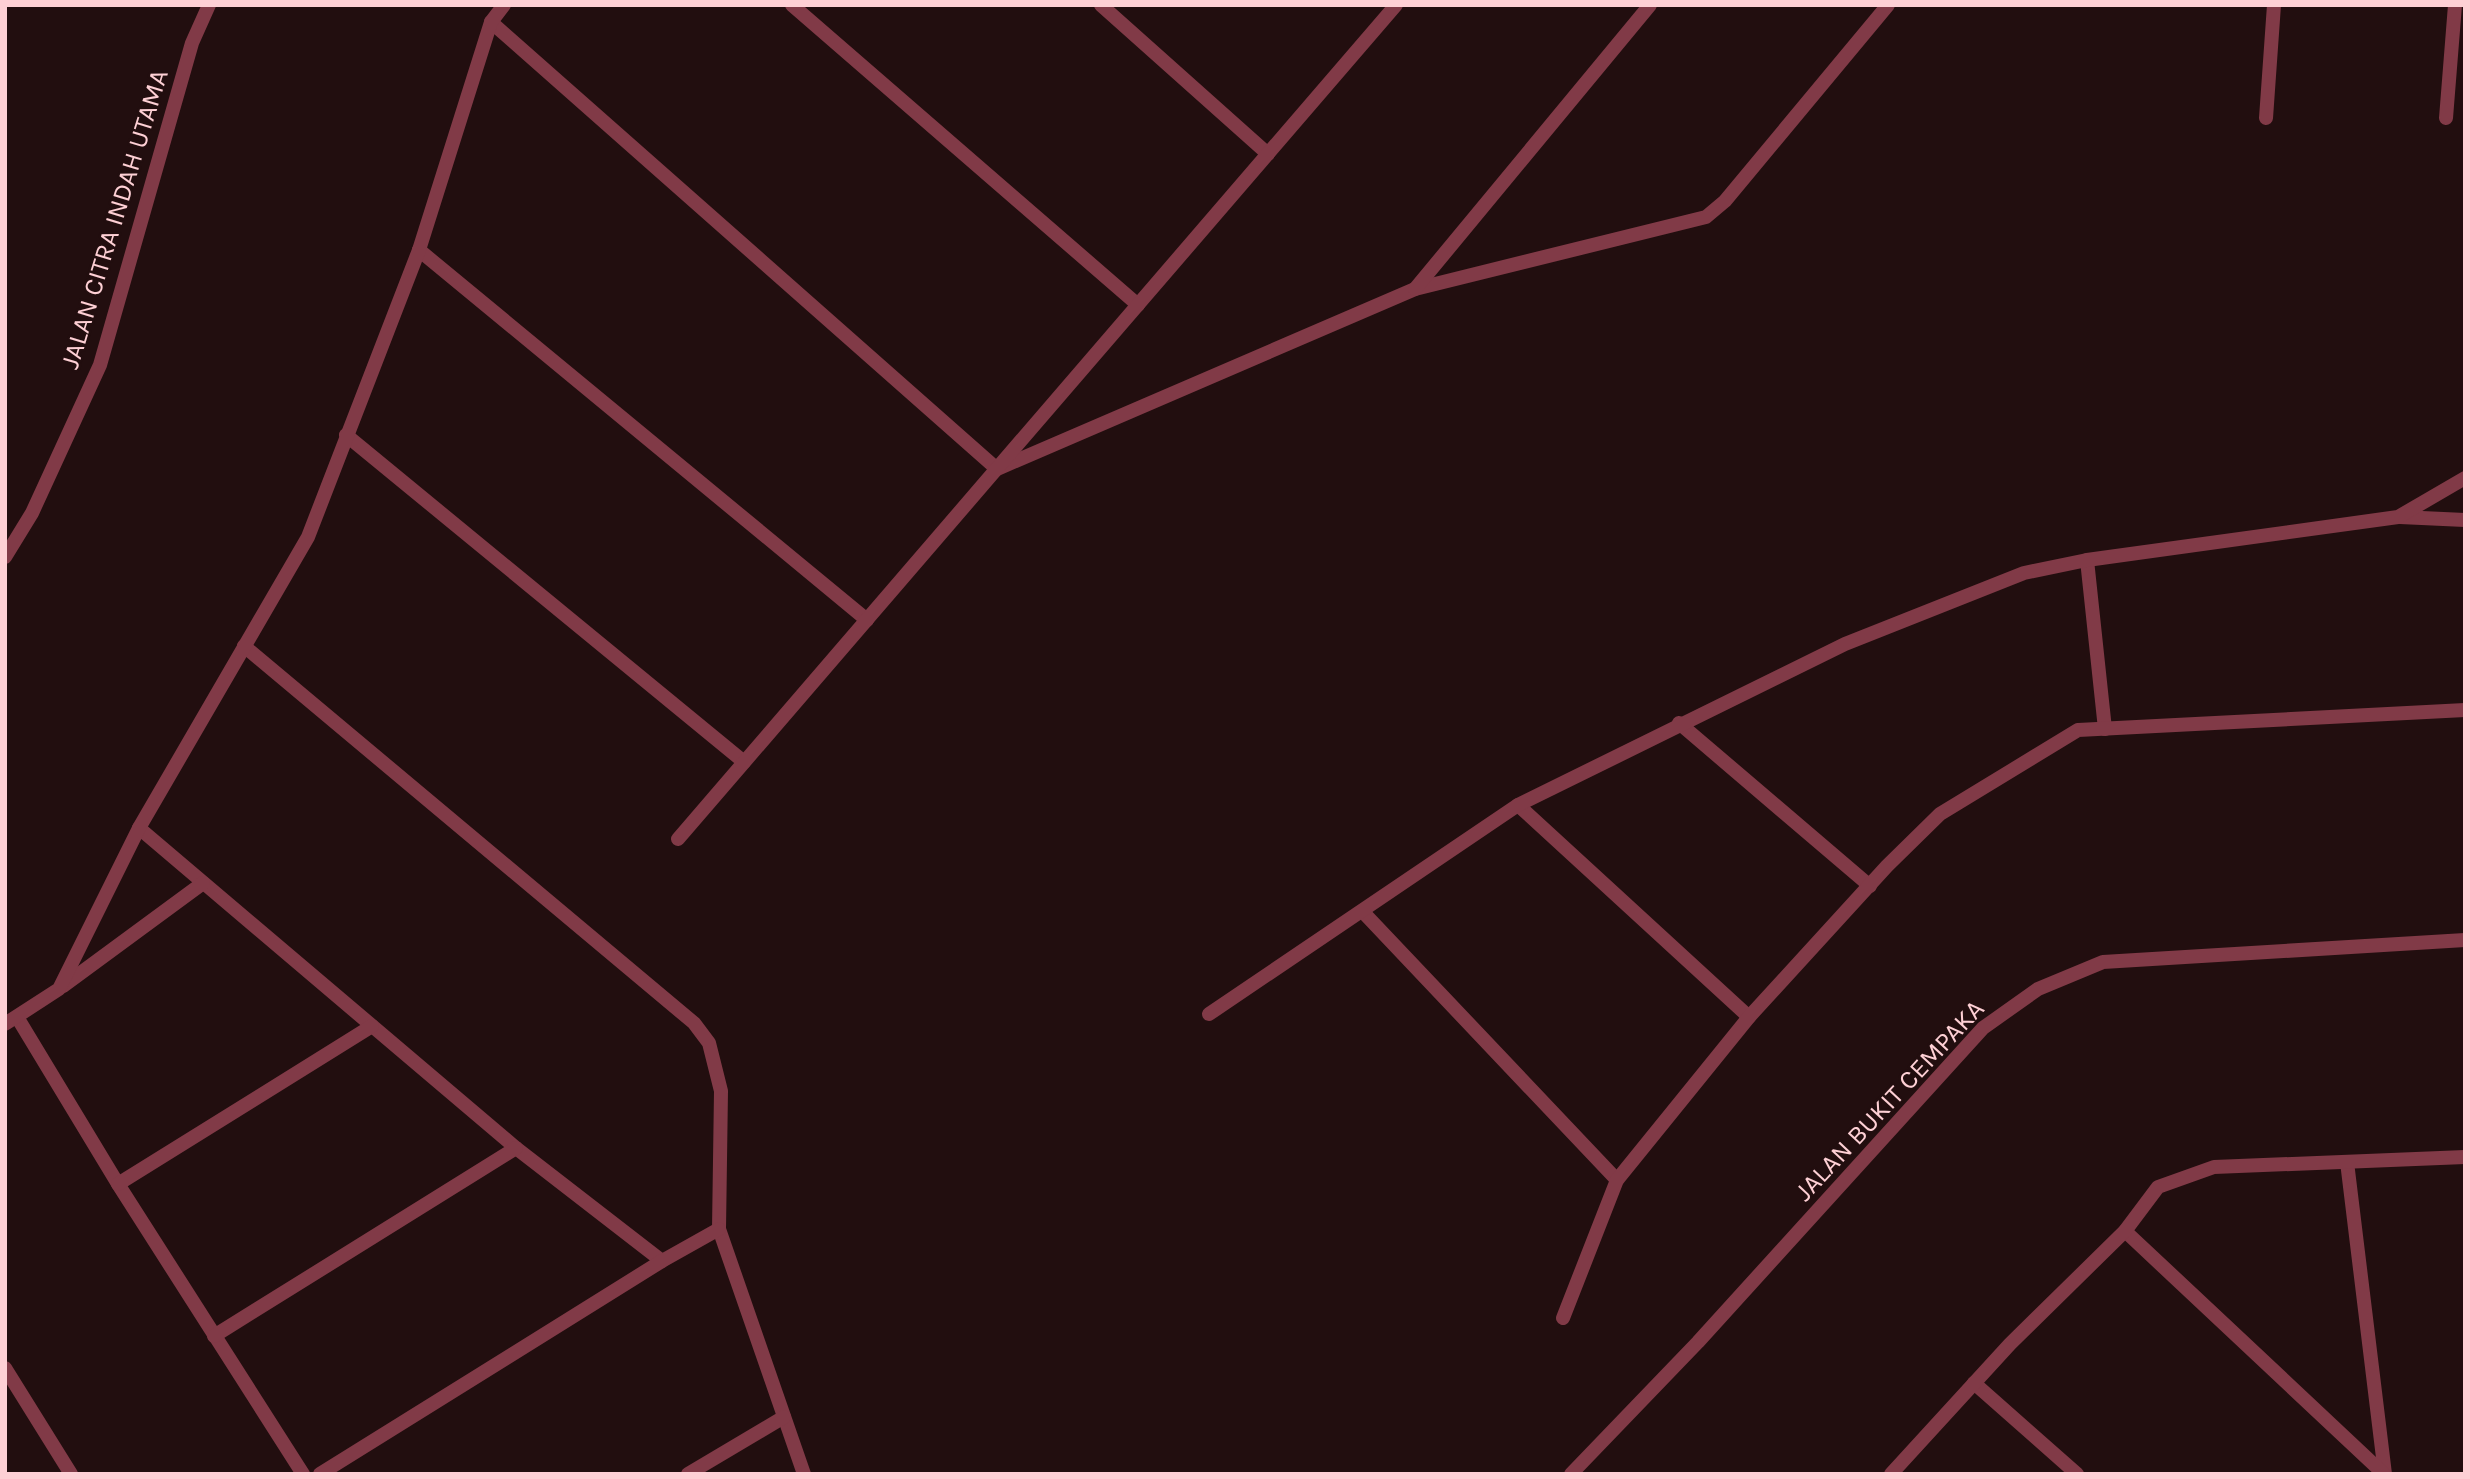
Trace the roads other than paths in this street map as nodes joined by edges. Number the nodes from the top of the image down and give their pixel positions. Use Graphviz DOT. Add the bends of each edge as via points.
graph roads {
  1 [pos="209,5"];
  2 [pos="504,5"];
  3 [pos="792,5"];
  4 [pos="1101,5"];
  5 [pos="1396,5"];
  6 [pos="1650,5"];
  7 [pos="1888,5"];
  8 [pos="2274,5"];
  9 [pos="2455,5"];
  10 [pos="491,22"];
  11 [pos="2266,118"];
  12 [pos="2445,118"];
  13 [pos="1268,154"];
  14 [pos="419,250"];
  15 [pos="1415,289"];
  16 [pos="1138,305"];
  17 [pos="346,435"];
  18 [pos="997,469"];
  19 [pos="2465,478"];
  20 [pos="2398,517"];
  21 [pos="2465,520"];
  22 [pos="5,557"];
  23 [pos="2087,561"];
  24 [pos="867,620"];
  25 [pos="244,646"];
  26 [pos="2465,710"];
  27 [pos="1679,723"];
  28 [pos="2105,729"];
  29 [pos="744,762"];
  30 [pos="1518,805"];
  31 [pos="139,828"];
  32 [pos="678,839"];
  33 [pos="203,883"];
  34 [pos="1870,886"];
  35 [pos="1363,912"];
  36 [pos="2465,940"];
  37 [pos="59,989"];
  38 [pos="1209,1014"];
  39 [pos="1749,1017"];
  40 [pos="11,1020"];
  41 [pos="372,1026"];
  42 [pos="516,1148"];
  43 [pos="2465,1157"];
  44 [pos="2347,1162"];
  45 [pos="1617,1180"];
  46 [pos="118,1184"];
  47 [pos="719,1229"];
  48 [pos="2125,1231"];
  49 [pos="662,1261"];
  50 [pos="1563,1318"];
  51 [pos="214,1336"];
  52 [pos="5,1368"];
  53 [pos="1974,1383"];
  54 [pos="784,1417"];
  55 [pos="71,1474"];
  56 [pos="303,1474"];
  57 [pos="320,1474"];
  58 [pos="688,1474"];
  59 [pos="804,1474"];
  60 [pos="1571,1474"];
  61 [pos="1891,1474"];
  62 [pos="2077,1474"];
  63 [pos="2384,1474"];
  1 -- 22 [label="street, JALAN CITRA INDAH UTAMA" via="192,43 100,365 32,513"];
  2 -- 10 [label="street"];
  3 -- 16 [label="street"];
  4 -- 13 [label="street"];
  5 -- 13 [label="street"];
  6 -- 15 [label="street"];
  7 -- 15 [label="street" via="1725,201 1706,217"];
  8 -- 11 [label="street"];
  9 -- 12 [label="street"];
  10 -- 14 [label="street"];
  10 -- 18 [label="street"];
  13 -- 16 [label="street"];
  14 -- 17 [label="street"];
  14 -- 24 [label="street"];
  15 -- 18 [label="street"];
  16 -- 18 [label="street"];
  17 -- 25 [label="street" via="308,537"];
  17 -- 29 [label="street"];
  18 -- 24 [label="street"];
  19 -- 20 [label="street"];
  20 -- 21 [label="street"];
  20 -- 23 [label="street"];
  23 -- 27 [label="street" via="2024,573 1845,644"];
  23 -- 28 [label="street"];
  24 -- 29 [label="street"];
  25 -- 31 [label="street"];
  25 -- 47 [label="street" via="694,1023 709,1043 721,1091"];
  26 -- 28 [label="street"];
  27 -- 30 [label="street"];
  27 -- 34 [label="street"];
  28 -- 34 [label="street" via="2078,730 1940,814"];
  29 -- 32 [label="street"];
  30 -- 35 [label="street"];
  30 -- 39 [label="street"];
  31 -- 33 [label="street"];
  31 -- 37 [label="street"];
  33 -- 37 [label="street"];
  33 -- 41 [label="street"];
  34 -- 39 [label="street"];
  35 -- 38 [label="street"];
  35 -- 45 [label="street"];
  36 -- 60 [label="street, JALAN BUKIT CEMPAKA" via="2103,962 2038,989 1983,1028 1698,1342"];
  37 -- 40 [label="street"];
  39 -- 45 [label="street"];
  40 -- 46 [label="street"];
  41 -- 42 [label="street"];
  41 -- 46 [label="street"];
  42 -- 49 [label="street"];
  42 -- 51 [label="street"];
  43 -- 44 [label="street"];
  44 -- 48 [label="street" via="2214,1167 2187,1174 2158,1187"];
  44 -- 63 [label="street"];
  45 -- 50 [label="street"];
  46 -- 51 [label="street"];
  47 -- 49 [label="street"];
  47 -- 54 [label="street"];
  48 -- 53 [label="street"];
  48 -- 63 [label="street"];
  49 -- 57 [label="street"];
  51 -- 56 [label="street"];
  52 -- 55 [label="street"];
  53 -- 61 [label="street"];
  53 -- 62 [label="street"];
  54 -- 58 [label="street"];
  54 -- 59 [label="street"];
}
